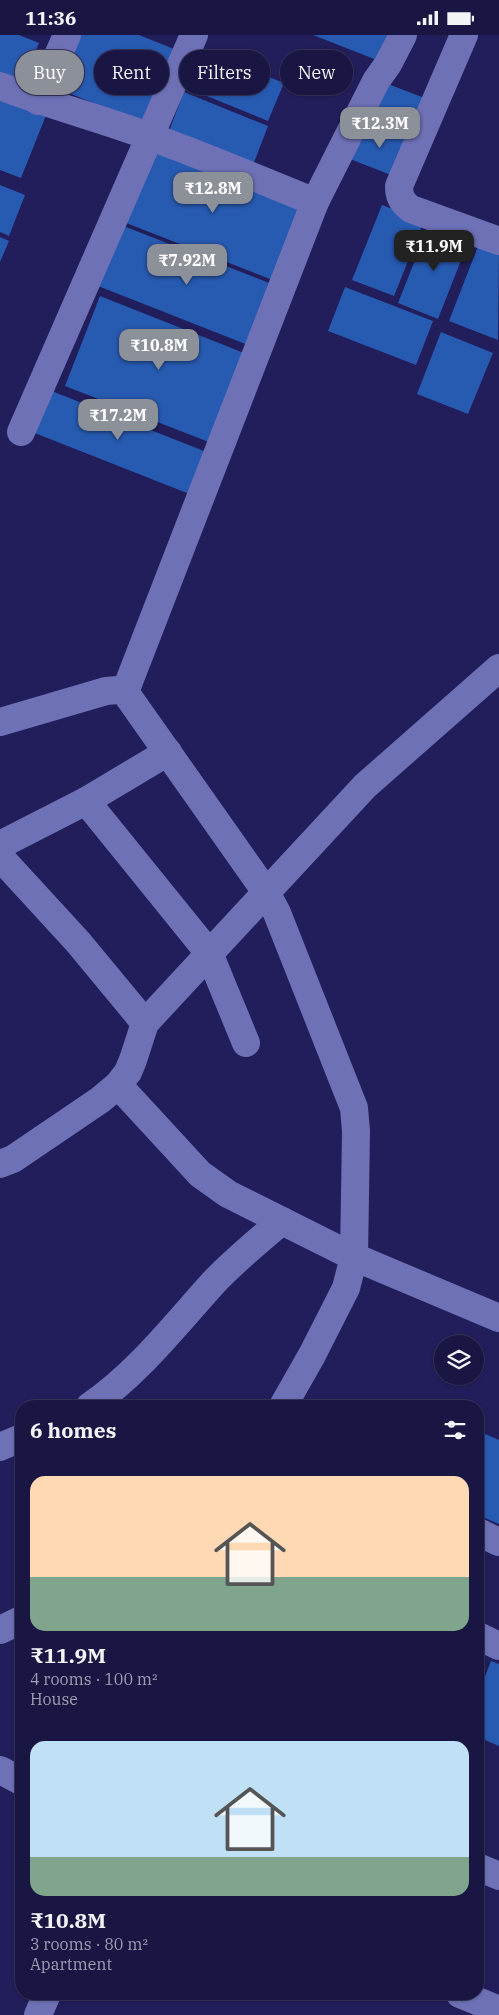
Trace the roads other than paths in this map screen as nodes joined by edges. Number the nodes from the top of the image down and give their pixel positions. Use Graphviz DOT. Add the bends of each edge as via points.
graph roads {
  1 [pos="67,35"];
  2 [pos="194,35"];
  3 [pos="403,35"];
  4 [pos="464,35"];
  5 [pos="0,86"];
  6 [pos="38,101"];
  7 [pos="150,136"];
  8 [pos="316,203"];
  9 [pos="499,241"];
  10 [pos="21,432"];
  11 [pos="499,668"];
  12 [pos="125,692"];
  13 [pos="0,723"];
  14 [pos="168,753"];
  15 [pos="86,801"];
  16 [pos="0,845"];
  17 [pos="0,857"];
  18 [pos="266,892"];
  19 [pos="209,953"];
  20 [pos="145,1023"];
  21 [pos="246,1043"];
  22 [pos="118,1085"];
  23 [pos="0,1164"];
  24 [pos="282,1221"];
  25 [pos="354,1257"];
  26 [pos="499,1318"];
  27 [pos="98,1400"];
  28 [pos="286,1400"];
  29 [pos="15,1441"];
  30 [pos="0,1447"];
  31 [pos="484,1535"];
  32 [pos="499,1542"];
  33 [pos="15,1623"];
  34 [pos="0,1630"];
  35 [pos="484,1639"];
  36 [pos="499,1646"];
  37 [pos="0,1770"];
  38 [pos="15,1778"];
  39 [pos="484,1870"];
  40 [pos="499,1876"];
  41 [pos="44,2000"];
  42 [pos="475,2000"];
  43 [pos="499,2010"];
  44 [pos="38,2015"];
  1 -- 6 [label="street"];
  2 -- 7 [label="street"];
  3 -- 8 [label="street" via="376,81"];
  4 -- 9 [label="street" via="398,186 399,195 411,209"];
  5 -- 6 [label="street"];
  6 -- 7 [label="street"];
  7 -- 8 [label="street"];
  7 -- 10 [label="street"];
  8 -- 12 [label="street"];
  11 -- 18 [label="street" via="365,786"];
  12 -- 13 [label="street" via="106,691"];
  12 -- 14 [label="street"];
  14 -- 15 [label="street"];
  14 -- 18 [label="street"];
  15 -- 16 [label="street"];
  15 -- 19 [label="street"];
  17 -- 20 [label="street" via="78,942"];
  18 -- 19 [label="street"];
  18 -- 25 [label="street" via="354,1108"];
  19 -- 20 [label="street"];
  19 -- 21 [label="street"];
  20 -- 22 [label="street" via="128,1072"];
  22 -- 23 [label="street" via="13,1159"];
  22 -- 24 [label="street" via="200,1173 228,1194"];
  24 -- 25 [label="street"];
  24 -- 27 [label="street" via="236,1261 159,1343"];
  25 -- 26 [label="street"];
  25 -- 28 [label="street" via="346,1288"];
  29 -- 30 [label="street"];
  31 -- 32 [label="street"];
  33 -- 34 [label="street"];
  35 -- 36 [label="street"];
  37 -- 38 [label="street"];
  39 -- 40 [label="street"];
  41 -- 44 [label="street"];
  42 -- 43 [label="street"];
}
